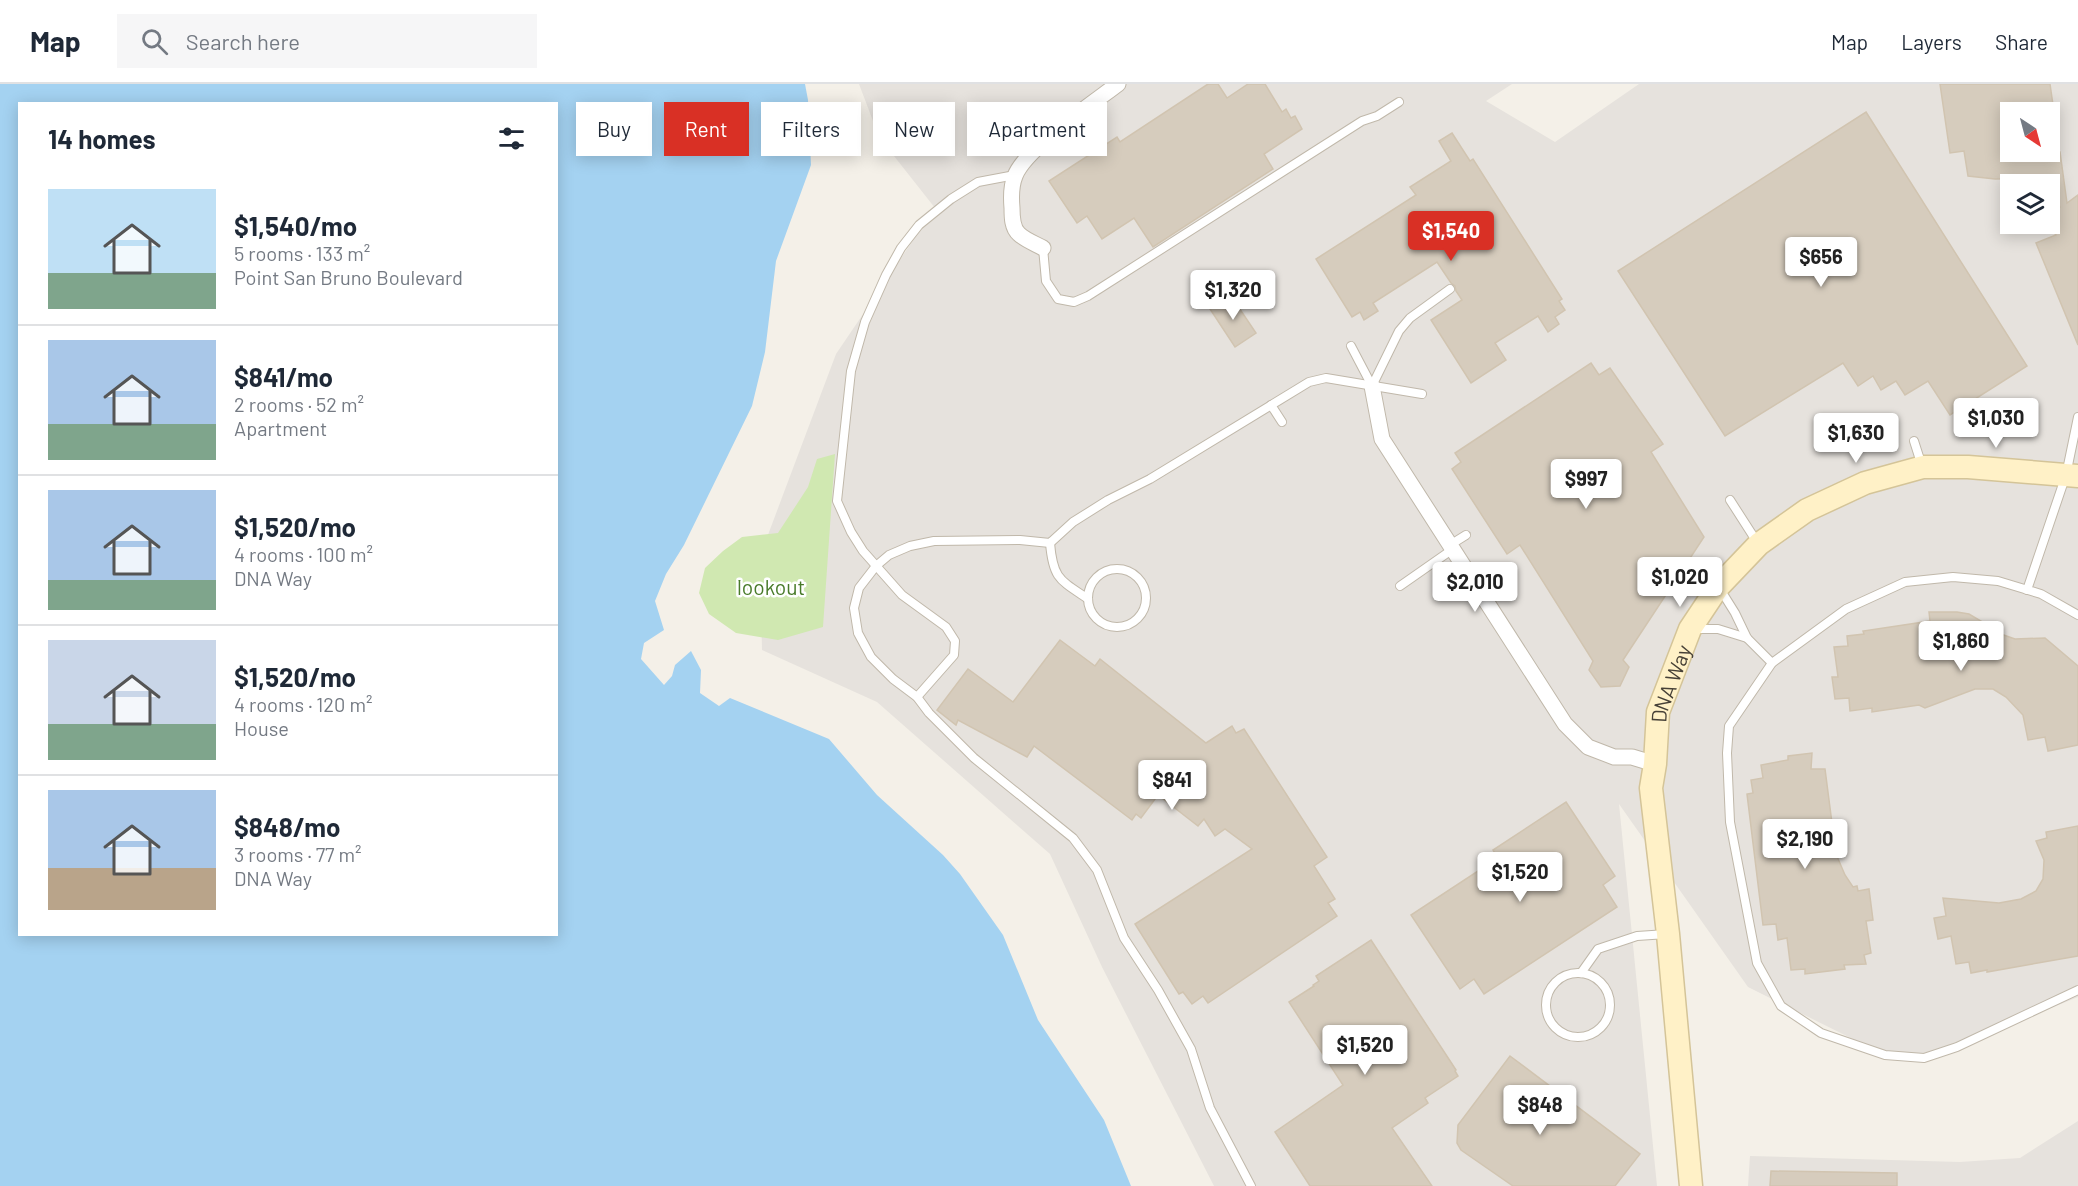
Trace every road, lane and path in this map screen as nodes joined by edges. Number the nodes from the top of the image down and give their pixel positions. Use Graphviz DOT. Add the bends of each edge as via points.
graph roads {
  1 [pos="1118,84"];
  2 [pos="1399,102"];
  3 [pos="1015,175"];
  4 [pos="1044,248"];
  5 [pos="1450,289"];
  6 [pos="1351,346"];
  7 [pos="1372,386"];
  8 [pos="1422,394"];
  9 [pos="1271,405"];
  10 [pos="2078,417"];
  11 [pos="1282,422"];
  12 [pos="1914,441"];
  13 [pos="1923,467"];
  14 [pos="2072,476"];
  15 [pos="1730,500"];
  16 [pos="1466,535"];
  17 [pos="1050,543"];
  18 [pos="1758,544"];
  19 [pos="1452,547"];
  20 [pos="876,566"];
  21 [pos="1400,586"];
  22 [pos="1718,587"];
  23 [pos="2027,590"];
  24 [pos="1088,599"];
  25 [pos="2078,615"];
  26 [pos="1690,629"];
  27 [pos="1747,638"];
  28 [pos="1772,663"];
  29 [pos="917,697"];
  30 [pos="1655,764"];
  31 [pos="1668,934"];
  32 [pos="1581,973"];
  33 [pos="2078,990"];
  34 [pos="1251,1186"];
  35 [pos="1691,1186"];
  1 -- 3 [label="street" via="1038,146"];
  2 -- 4 [label="lane" via="1362,121 1074,302 1058,299 1046,281"];
  3 -- 4 [label="street" via="1011,193 1015,228"];
  3 -- 20 [label="lane" via="978,182 919,225 901,248 865,322 851,371 837,501 851,532"];
  5 -- 7 [label="lane" via="1410,318 1399,331"];
  6 -- 7 [label="lane"];
  7 -- 8 [label="lane"];
  7 -- 9 [label="lane" via="1326,378 1309,382"];
  7 -- 19 [label="street" via="1382,438"];
  9 -- 11 [label="lane"];
  9 -- 17 [label="lane" via="1150,479 1108,500 1073,522"];
  10 -- 14 [label="lane"];
  12 -- 13 [label="lane"];
  13 -- 14 [label="main road, DNA Way"];
  13 -- 18 [label="main road, DNA Way" via="1865,483 1828,499"];
  14 -- 23 [label="lane"];
  15 -- 18 [label="lane"];
  16 -- 19 [label="lane"];
  17 -- 20 [label="lane" via="934,541 899,550"];
  17 -- 24 [label="lane" via="1059,580"];
  18 -- 22 [label="main road, DNA Way"];
  19 -- 21 [label="lane"];
  19 -- 30 [label="street" via="1565,724 1588,747 1614,757 1632,757"];
  20 -- 29 [label="lane" via="859,588 854,608 858,633 871,657"];
  20 -- 29 [label="lane" via="902,595 946,627 955,641 954,655"];
  22 -- 26 [label="main road, DNA Way"];
  22 -- 27 [label="lane"];
  23 -- 25 [label="lane"];
  23 -- 28 [label="lane" via="1998,581 1953,577 1905,582 1846,609"];
  24 -- 24 [label="lane" via="1097,577 1120,569 1136,575 1146,598 1135,621 1118,627 1101,622"];
  26 -- 27 [label="lane" via="1718,630"];
  26 -- 30 [label="main road, DNA Way" via="1658,712"];
  27 -- 28 [label="lane"];
  28 -- 33 [label="lane" via="1729,726 1727,753 1730,822 1757,963 1781,1006 1821,1033 1885,1055 1924,1058 1958,1047"];
  29 -- 34 [label="lane" via="974,758 1073,838 1097,870 1124,938 1191,1049 1210,1107"];
  30 -- 31 [label="main road, DNA Way" via="1651,789"];
  31 -- 32 [label="lane" via="1637,936 1598,949"];
  31 -- 35 [label="main road, DNA Way"];
  32 -- 32 [label="lane" via="1560,978 1552,986 1546,1006 1553,1026 1570,1036 1581,1037 1606,1021 1610,1001 1600,983"];
}
